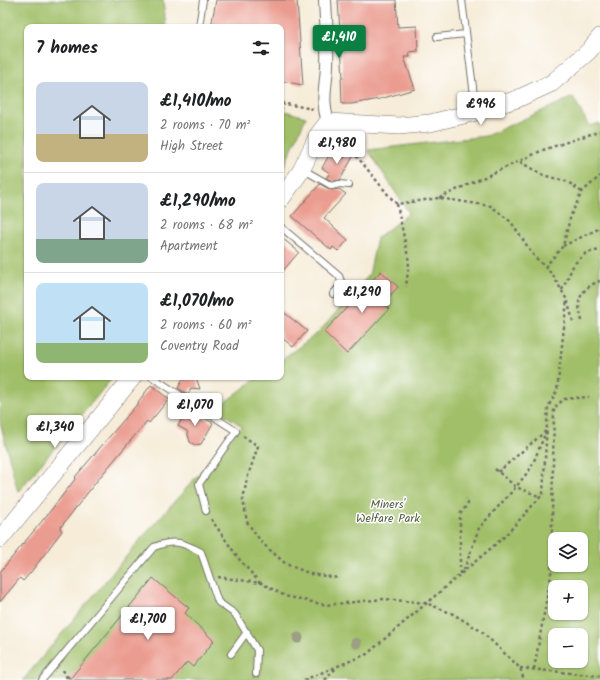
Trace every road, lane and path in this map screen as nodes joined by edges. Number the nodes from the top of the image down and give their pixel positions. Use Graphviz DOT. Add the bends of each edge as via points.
graph roads {
  1 [pos="203,0"];
  2 [pos="325,0"];
  3 [pos="462,0"];
  4 [pos="199,24"];
  5 [pos="466,34"];
  6 [pos="600,37"];
  7 [pos="437,38"];
  8 [pos="284,104"];
  9 [pos="476,112"];
  10 [pos="327,117"];
  11 [pos="600,131"];
  12 [pos="520,162"];
  13 [pos="302,169"];
  14 [pos="600,176"];
  15 [pos="349,185"];
  16 [pos="582,192"];
  17 [pos="284,195"];
  18 [pos="439,198"];
  19 [pos="397,204"];
  20 [pos="600,228"];
  21 [pos="284,230"];
  22 [pos="563,246"];
  23 [pos="600,250"];
  24 [pos="545,267"];
  25 [pos="600,281"];
  26 [pos="406,287"];
  27 [pos="561,290"];
  28 [pos="333,294"];
  29 [pos="567,300"];
  30 [pos="582,321"];
  31 [pos="574,324"];
  32 [pos="131,380"];
  33 [pos="157,380"];
  34 [pos="589,397"];
  35 [pos="547,430"];
  36 [pos="236,431"];
  37 [pos="495,469"];
  38 [pos="498,472"];
  39 [pos="516,487"];
  40 [pos="541,497"];
  41 [pos="466,499"];
  42 [pos="206,512"];
  43 [pos="0,539"];
  44 [pos="464,570"];
  45 [pos="460,574"];
  46 [pos="210,576"];
  47 [pos="338,578"];
  48 [pos="261,583"];
  49 [pos="426,603"];
  50 [pos="247,632"];
  51 [pos="231,654"];
  52 [pos="337,666"];
  53 [pos="520,668"];
  54 [pos="534,669"];
  55 [pos="256,674"];
  56 [pos="67,676"];
  57 [pos="600,676"];
  58 [pos="42,680"];
  59 [pos="72,680"];
  60 [pos="304,680"];
  61 [pos="325,680"];
  62 [pos="524,680"];
  1 -- 4 [label="lane"];
  2 -- 10 [label="street" via="327,66 324,103"];
  3 -- 5 [label="lane"];
  5 -- 7 [label="lane"];
  5 -- 9 [label="lane"];
  6 -- 9 [label="main road" via="589,51 552,83 517,99"];
  8 -- 10 [label="path"];
  9 -- 10 [label="main road" via="430,123 400,126"];
  10 -- 13 [label="main road"];
  10 -- 19 [label="path"];
  11 -- 12 [label="path" via="543,150"];
  12 -- 16 [label="path" via="543,175 568,182"];
  12 -- 18 [label="path"];
  13 -- 15 [label="lane" via="332,186"];
  13 -- 17 [label="main road"];
  14 -- 16 [label="path"];
  16 -- 22 [label="path" via="571,215"];
  18 -- 19 [label="path"];
  18 -- 24 [label="path" via="491,206 511,222 534,256"];
  19 -- 26 [label="path" via="409,262"];
  20 -- 22 [label="path"];
  21 -- 28 [label="lane" via="339,276 342,284"];
  22 -- 24 [label="path"];
  23 -- 27 [label="path" via="586,253 574,264"];
  24 -- 27 [label="path"];
  25 -- 30 [label="path" via="589,286 583,293 579,302"];
  27 -- 29 [label="path"];
  29 -- 31 [label="path"];
  29 -- 35 [label="path" via="557,391 548,406"];
  32 -- 43 [label="main road"];
  33 -- 36 [label="lane"];
  34 -- 54 [label="path" via="564,399 554,408 551,575"];
  35 -- 38 [label="path"];
  35 -- 39 [label="path" via="530,468"];
  35 -- 40 [label="path"];
  36 -- 42 [label="lane" via="199,484"];
  36 -- 47 [label="path" via="258,446 243,499 247,522 262,543 286,564 311,574"];
  37 -- 38 [label="path"];
  38 -- 39 [label="path"];
  39 -- 40 [label="path"];
  39 -- 44 [label="path" via="479,528"];
  40 -- 44 [label="path" via="504,536"];
  41 -- 45 [label="path" via="468,504 460,514"];
  42 -- 48 [label="path" via="234,552"];
  44 -- 45 [label="path"];
  45 -- 49 [label="path"];
  46 -- 48 [label="path"];
  46 -- 50 [label="lane" via="218,602 235,614"];
  46 -- 58 [label="lane" via="201,552 184,543 166,542 154,547"];
  48 -- 49 [label="path" via="286,596 326,605 384,599"];
  49 -- 52 [label="path" via="367,654"];
  49 -- 53 [label="path" via="453,614 481,631"];
  50 -- 51 [label="lane"];
  50 -- 55 [label="lane" via="257,650"];
  52 -- 60 [label="path"];
  52 -- 61 [label="path"];
  53 -- 54 [label="path"];
  53 -- 62 [label="path"];
  54 -- 57 [label="path"];
  56 -- 59 [label="path"];
}
